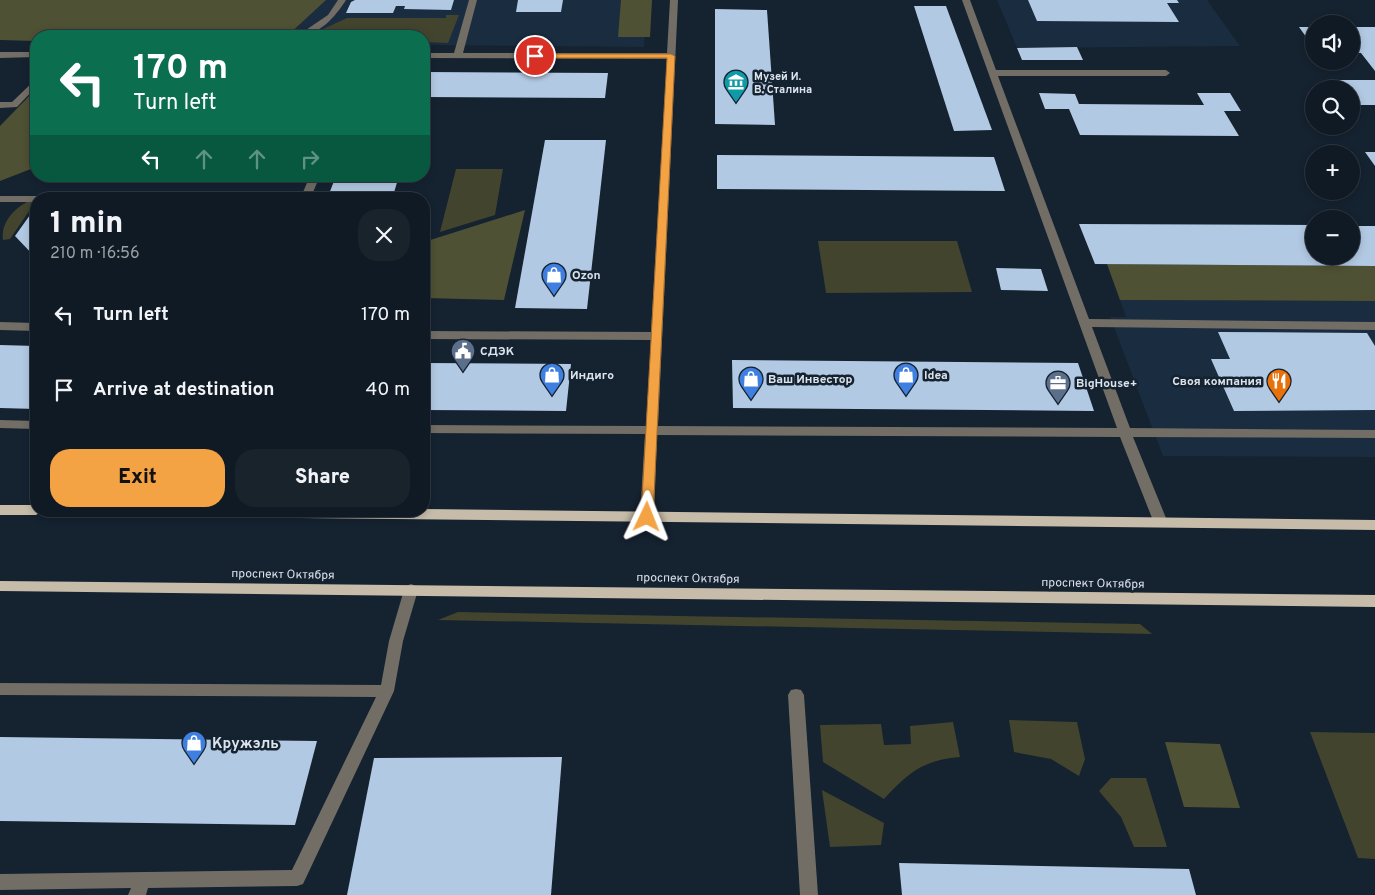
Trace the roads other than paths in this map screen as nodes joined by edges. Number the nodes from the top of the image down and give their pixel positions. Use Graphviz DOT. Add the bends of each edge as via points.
graph roads {
  1 [pos="342,0"];
  2 [pos="473,0"];
  3 [pos="674,0"];
  4 [pos="966,0"];
  5 [pos="310,30"];
  6 [pos="0,56"];
  7 [pos="30,56"];
  8 [pos="430,56"];
  9 [pos="458,56"];
  10 [pos="671,56"];
  11 [pos="993,73"];
  12 [pos="1166,73"];
  13 [pos="30,88"];
  14 [pos="0,105"];
  15 [pos="0,198"];
  16 [pos="30,199"];
  17 [pos="1085,323"];
  18 [pos="0,326"];
  19 [pos="1375,326"];
  20 [pos="30,328"];
  21 [pos="430,336"];
  22 [pos="655,336"];
  23 [pos="0,424"];
  24 [pos="30,424"];
  25 [pos="430,429"];
  26 [pos="650,430"];
  27 [pos="1125,434"];
  28 [pos="1375,434"];
  29 [pos="0,510"];
  30 [pos="30,510"];
  31 [pos="430,514"];
  32 [pos="647,517"];
  33 [pos="1161,523"];
  34 [pos="1375,525"];
  35 [pos="0,586"];
  36 [pos="411,590"];
  37 [pos="1375,601"];
  38 [pos="0,689"];
  39 [pos="387,691"];
  40 [pos="796,695"];
  41 [pos="0,882"];
  42 [pos="139,888"];
  43 [pos="809,895"];
  1 -- 5 [label="street" via="331,17"];
  2 -- 9 [label="street"];
  3 -- 10 [label="street"];
  4 -- 11 [label="street"];
  6 -- 7 [label="street"];
  8 -- 9 [label="street"];
  9 -- 10 [label="street"];
  10 -- 22 [label="street"];
  11 -- 12 [label="street"];
  11 -- 17 [label="street"];
  13 -- 14 [label="street" via="14,105"];
  15 -- 16 [label="street"];
  17 -- 19 [label="street"];
  17 -- 27 [label="street"];
  18 -- 20 [label="street"];
  21 -- 22 [label="street"];
  22 -- 26 [label="street"];
  23 -- 24 [label="street"];
  25 -- 26 [label="street"];
  26 -- 27 [label="street"];
  26 -- 32 [label="street"];
  27 -- 28 [label="street"];
  27 -- 33 [label="street"];
  29 -- 30 [label="main road"];
  31 -- 32 [label="main road"];
  32 -- 33 [label="main road"];
  33 -- 34 [label="main road"];
  35 -- 36 [label="main road, проспект Октября"];
  36 -- 37 [label="main road, проспект Октября"];
  36 -- 39 [label="street" via="396,641"];
  38 -- 39 [label="street"];
  39 -- 42 [label="street" via="296,878"];
  40 -- 43 [label="street"];
  41 -- 42 [label="street"];
}
